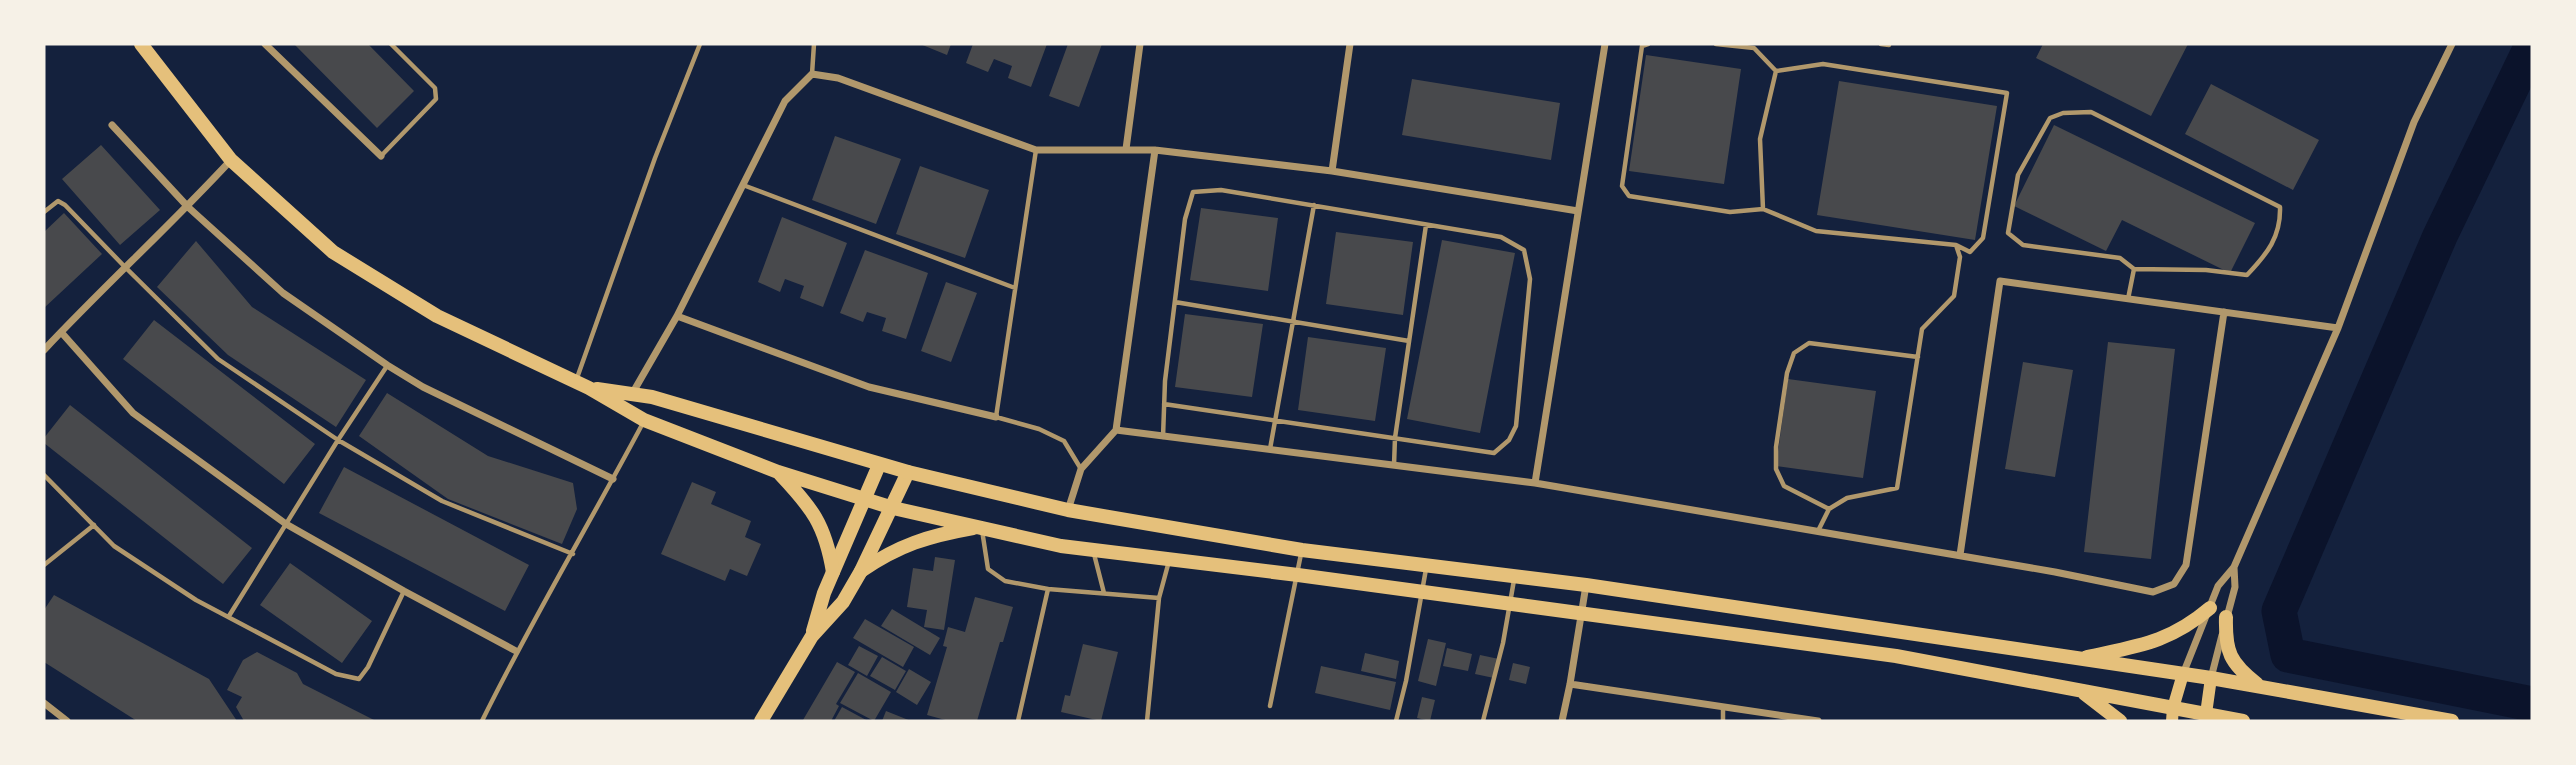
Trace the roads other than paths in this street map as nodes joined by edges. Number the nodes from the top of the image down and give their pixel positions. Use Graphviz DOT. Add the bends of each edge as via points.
graph roads {
  1 [pos="141,44"];
  2 [pos="265,44"];
  3 [pos="391,44"];
  4 [pos="700,44"];
  5 [pos="814,44"];
  6 [pos="1140,44"];
  7 [pos="1350,44"];
  8 [pos="1605,44"];
  9 [pos="1648,44"];
  10 [pos="1716,44"];
  11 [pos="1881,44"];
  12 [pos="2452,44"];
  13 [pos="1889,45"];
  14 [pos="1776,71"];
  15 [pos="812,74"];
  16 [pos="112,125"];
  17 [pos="1126,149"];
  18 [pos="1036,150"];
  19 [pos="1155,150"];
  20 [pos="381,156"];
  21 [pos="231,160"];
  22 [pos="1332,171"];
  23 [pos="742,185"];
  24 [pos="1314,205"];
  25 [pos="188,207"];
  26 [pos="1763,209"];
  27 [pos="1578,211"];
  28 [pos="44,212"];
  29 [pos="1426,225"];
  30 [pos="1956,245"];
  31 [pos="124,267"];
  32 [pos="2134,269"];
  33 [pos="1015,288"];
  34 [pos="2128,299"];
  35 [pos="1175,302"];
  36 [pos="2224,312"];
  37 [pos="677,316"];
  38 [pos="1293,322"];
  39 [pos="2338,328"];
  40 [pos="61,332"];
  41 [pos="1409,341"];
  42 [pos="44,350"];
  43 [pos="1918,357"];
  44 [pos="387,365"];
  45 [pos="582,385"];
  46 [pos="632,394"];
  47 [pos="1164,404"];
  48 [pos="996,417"];
  49 [pos="644,420"];
  50 [pos="1274,420"];
  51 [pos="1116,430"];
  52 [pos="1163,438"];
  53 [pos="1395,438"];
  54 [pos="338,440"];
  55 [pos="1270,451"];
  56 [pos="879,465"];
  57 [pos="1394,466"];
  58 [pos="1081,470"];
  59 [pos="778,472"];
  60 [pos="908,472"];
  61 [pos="44,475"];
  62 [pos="613,479"];
  63 [pos="1535,483"];
  64 [pos="865,500"];
  65 [pos="893,509"];
  66 [pos="1829,509"];
  67 [pos="1069,510"];
  68 [pos="286,523"];
  69 [pos="94,525"];
  70 [pos="981,527"];
  71 [pos="1818,531"];
  72 [pos="1093,550"];
  73 [pos="1302,550"];
  74 [pos="573,554"];
  75 [pos="1960,555"];
  76 [pos="1170,561"];
  77 [pos="44,565"];
  78 [pos="1427,565"];
  79 [pos="2234,566"];
  80 [pos="861,571"];
  81 [pos="833,572"];
  82 [pos="1298,575"];
  83 [pos="1514,576"];
  84 [pos="1586,585"];
  85 [pos="1048,589"];
  86 [pos="404,591"];
  87 [pos="1104,593"];
  88 [pos="1421,593"];
  89 [pos="1159,598"];
  90 [pos="1511,604"];
  91 [pos="2210,608"];
  92 [pos="1582,613"];
  93 [pos="229,616"];
  94 [pos="2226,617"];
  95 [pos="812,636"];
  96 [pos="516,651"];
  97 [pos="2078,658"];
  98 [pos="2183,674"];
  99 [pos="2211,678"];
  100 [pos="1570,684"];
  101 [pos="2259,686"];
  102 [pos="2082,692"];
  103 [pos="44,703"];
  104 [pos="1270,706"];
  105 [pos="1723,707"];
  106 [pos="2172,715"];
  107 [pos="766,718"];
  108 [pos="2205,718"];
  109 [pos="66,721"];
  110 [pos="482,721"];
  111 [pos="1018,721"];
  112 [pos="1147,721"];
  113 [pos="1396,721"];
  114 [pos="1483,721"];
  115 [pos="1562,721"];
  116 [pos="1723,721"];
  117 [pos="1818,721"];
  118 [pos="2120,721"];
  119 [pos="2243,721"];
  120 [pos="2452,721"];
  1 -- 21 [label="main road"];
  2 -- 20 [label="street"];
  3 -- 20 [label="lane" via="435,88 436,99"];
  4 -- 45 [label="lane" via="655,158"];
  5 -- 15 [label="lane"];
  6 -- 17 [label="street"];
  7 -- 22 [label="street"];
  8 -- 27 [label="street"];
  9 -- 26 [label="lane" via="1642,46 1622,186 1629,196 1730,212"];
  10 -- 14 [label="lane" via="1754,48"];
  11 -- 13 [label="lane"];
  12 -- 39 [label="street" via="2414,122"];
  14 -- 26 [label="lane" via="1760,139"];
  14 -- 30 [label="lane" via="1823,64 2007,93 1983,238 1970,251"];
  15 -- 18 [label="street" via="838,78"];
  15 -- 23 [label="street" via="785,101"];
  16 -- 25 [label="street"];
  17 -- 18 [label="street"];
  17 -- 19 [label="street"];
  18 -- 33 [label="lane"];
  19 -- 22 [label="street"];
  19 -- 51 [label="street"];
  21 -- 25 [label="street"];
  21 -- 45 [label="main road" via="333,252 437,316"];
  22 -- 27 [label="street"];
  23 -- 33 [label="lane"];
  23 -- 37 [label="street"];
  24 -- 29 [label="lane"];
  24 -- 35 [label="lane" via="1221,190 1193,192 1185,219"];
  24 -- 38 [label="lane"];
  25 -- 31 [label="street"];
  25 -- 44 [label="street" via="283,293"];
  26 -- 30 [label="lane" via="1816,231"];
  27 -- 63 [label="street"];
  28 -- 31 [label="lane" via="58,201 65,205"];
  29 -- 41 [label="lane"];
  29 -- 53 [label="lane" via="1501,237 1524,250 1530,279 1516,426 1494,453"];
  30 -- 43 [label="lane" via="1960,257 1954,296 1922,329"];
  31 -- 40 [label="street"];
  31 -- 54 [label="lane" via="218,359"];
  32 -- 32 [label="lane" via="2120,258 2023,245 2008,233 2018,175 2050,118 2091,112 2280,206 2280,223 2267,254 2247,275"];
  32 -- 34 [label="lane"];
  33 -- 48 [label="lane"];
  34 -- 36 [label="street"];
  34 -- 75 [label="street" via="2000,281"];
  35 -- 38 [label="lane"];
  35 -- 47 [label="lane"];
  36 -- 39 [label="street"];
  36 -- 75 [label="street" via="2186,565 2174,584 2153,592"];
  37 -- 46 [label="street"];
  37 -- 48 [label="street" via="869,387"];
  38 -- 41 [label="lane"];
  38 -- 50 [label="lane"];
  39 -- 79 [label="street"];
  40 -- 42 [label="street"];
  40 -- 68 [label="street" via="133,413"];
  41 -- 53 [label="lane"];
  43 -- 66 [label="lane" via="1897,488 1847,498"];
  43 -- 66 [label="lane" via="1809,344 1794,353 1787,373 1776,469 1784,486"];
  44 -- 54 [label="lane"];
  44 -- 62 [label="street"];
  45 -- 46 [label="main road"];
  45 -- 49 [label="main road"];
  46 -- 56 [label="main road"];
  47 -- 50 [label="lane"];
  47 -- 52 [label="lane"];
  48 -- 58 [label="lane" via="1064,441"];
  49 -- 59 [label="main road"];
  49 -- 62 [label="lane"];
  50 -- 53 [label="lane"];
  50 -- 55 [label="lane"];
  51 -- 52 [label="street"];
  51 -- 58 [label="street"];
  52 -- 55 [label="street"];
  53 -- 57 [label="lane"];
  54 -- 68 [label="lane"];
  54 -- 74 [label="lane" via="442,502"];
  55 -- 57 [label="street"];
  56 -- 60 [label="main road"];
  56 -- 64 [label="main road"];
  57 -- 63 [label="street"];
  58 -- 67 [label="street"];
  59 -- 64 [label="main road"];
  59 -- 81 [label="main road" via="820,523"];
  60 -- 65 [label="main road"];
  60 -- 67 [label="main road"];
  61 -- 69 [label="lane"];
  62 -- 74 [label="lane"];
  63 -- 71 [label="street"];
  64 -- 65 [label="main road"];
  64 -- 81 [label="main road"];
  65 -- 70 [label="main road"];
  65 -- 80 [label="main road"];
  66 -- 71 [label="lane"];
  67 -- 73 [label="main road"];
  68 -- 86 [label="street"];
  68 -- 93 [label="lane"];
  69 -- 77 [label="lane"];
  69 -- 93 [label="lane" via="114,545 165,580"];
  70 -- 72 [label="main road"];
  70 -- 80 [label="main road" via="911,542"];
  70 -- 85 [label="lane" via="988,569 1005,581"];
  71 -- 75 [label="street"];
  72 -- 76 [label="main road"];
  72 -- 87 [label="lane"];
  73 -- 78 [label="main road"];
  73 -- 82 [label="lane"];
  74 -- 96 [label="lane"];
  76 -- 82 [label="main road"];
  76 -- 89 [label="lane"];
  78 -- 83 [label="main road"];
  78 -- 88 [label="lane"];
  79 -- 91 [label="street" via="2218,586"];
  79 -- 94 [label="street" via="2235,587"];
  80 -- 95 [label="main road" via="843,602"];
  81 -- 95 [label="main road"];
  82 -- 88 [label="main road"];
  82 -- 104 [label="lane"];
  83 -- 84 [label="main road"];
  83 -- 90 [label="lane"];
  84 -- 92 [label="street"];
  84 -- 97 [label="main road"];
  85 -- 87 [label="lane"];
  85 -- 111 [label="lane"];
  86 -- 93 [label="lane" via="359,679 336,674"];
  86 -- 96 [label="street"];
  87 -- 89 [label="lane"];
  88 -- 90 [label="main road"];
  88 -- 113 [label="lane"];
  89 -- 112 [label="lane"];
  90 -- 92 [label="main road"];
  90 -- 114 [label="lane"];
  91 -- 97 [label="main road" via="2180,631 2154,642"];
  91 -- 98 [label="street"];
  92 -- 100 [label="street"];
  92 -- 102 [label="main road" via="1896,656"];
  94 -- 99 [label="street"];
  94 -- 101 [label="main road" via="2232,660"];
  95 -- 107 [label="main road"];
  96 -- 110 [label="lane"];
  97 -- 98 [label="main road"];
  98 -- 99 [label="main road"];
  98 -- 106 [label="main road"];
  99 -- 101 [label="main road"];
  99 -- 108 [label="main road"];
  100 -- 105 [label="street"];
  100 -- 115 [label="street"];
  101 -- 120 [label="main road"];
  102 -- 106 [label="main road"];
  102 -- 118 [label="main road"];
  103 -- 109 [label="street"];
  105 -- 116 [label="lane"];
  105 -- 117 [label="street"];
  106 -- 108 [label="main road"];
  108 -- 119 [label="main road"];
}
